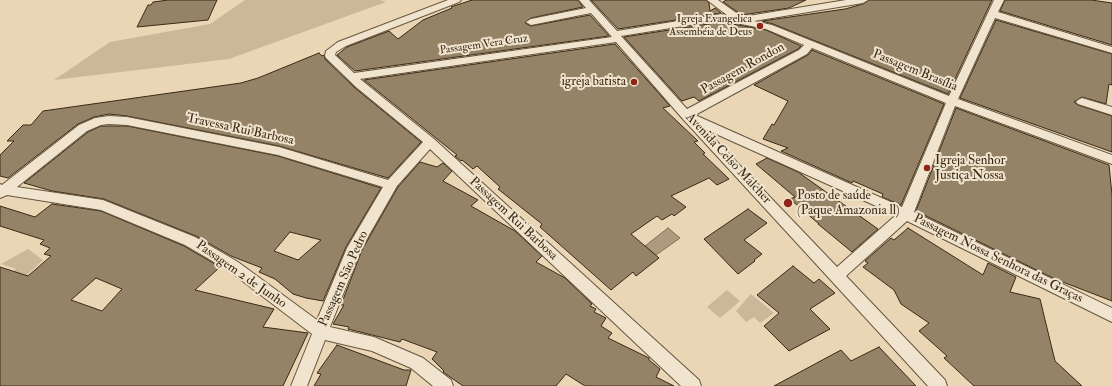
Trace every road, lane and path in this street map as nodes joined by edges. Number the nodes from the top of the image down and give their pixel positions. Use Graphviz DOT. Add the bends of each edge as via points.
graph roads {
  1 [pos="456,0"];
  2 [pos="712,0"];
  3 [pos="863,0"];
  4 [pos="997,1"];
  5 [pos="835,2"];
  6 [pos="589,5"];
  7 [pos="993,14"];
  8 [pos="740,20"];
  9 [pos="531,22"];
  10 [pos="617,36"];
  11 [pos="811,44"];
  12 [pos="1112,50"];
  13 [pos="352,77"];
  14 [pos="952,101"];
  15 [pos="1082,102"];
  16 [pos="1112,111"];
  17 [pos="686,115"];
  18 [pos="430,142"];
  19 [pos="1112,160"];
  20 [pos="390,185"];
  21 [pos="1,191"];
  22 [pos="906,214"];
  23 [pos="837,275"];
  24 [pos="1112,315"];
  25 [pos="320,332"];
  26 [pos="299,386"];
  27 [pos="444,386"];
  28 [pos="693,386"];
  29 [pos="939,386"];
  1 -- 13 [label="street, Passagem Rui Barbosa" via="342,44 331,51 330,56"];
  2 -- 8 [label="street, Passagem Brasília"];
  3 -- 5 [label="street, Passagem Vera Cruz"];
  4 -- 7 [label="street"];
  5 -- 8 [label="street, Passagem Vera Cruz"];
  6 -- 9 [label="street"];
  6 -- 10 [label="street, Avenida Celso Malcher"];
  7 -- 12 [label="street"];
  7 -- 14 [label="street"];
  8 -- 10 [label="street, Passagem Vera Cruz" via="721,17"];
  8 -- 11 [label="street, Passagem Brasília" via="768,27"];
  10 -- 13 [label="street, Passagem Vera Cruz"];
  10 -- 17 [label="street, Avenida Celso Malcher"];
  11 -- 14 [label="street, Passagem Brasília"];
  11 -- 17 [label="street, Passagem Rondon" via="803,52"];
  13 -- 18 [label="street, Passagem Rui Barbosa"];
  14 -- 19 [label="street, Passagem Brasília"];
  14 -- 22 [label="street"];
  15 -- 16 [label="street"];
  17 -- 22 [label="street, Passagem Nossa Senhora das Graças"];
  17 -- 23 [label="street, Avenida Celso Malcher"];
  18 -- 20 [label="street, Passagem São Pedro"];
  18 -- 28 [label="street, Passagem Rui Barbosa"];
  20 -- 21 [label="street, Travessa Rui Barbosa" via="279,152 127,121 99,121 82,128"];
  20 -- 25 [label="street, Passagem São Pedro" via="354,248"];
  21 -- 25 [label="street, Passagem 2 de Junho" via="103,205 190,241 233,266"];
  22 -- 23 [label="street"];
  22 -- 24 [label="street, Passagem Nossa Senhora das Graças"];
  23 -- 29 [label="street, Avenida Celso Malcher"];
  25 -- 26 [label="street, Passagem São Pedro"];
  25 -- 27 [label="street, Passagem 2 de Junho" via="374,344 417,363"];
}
